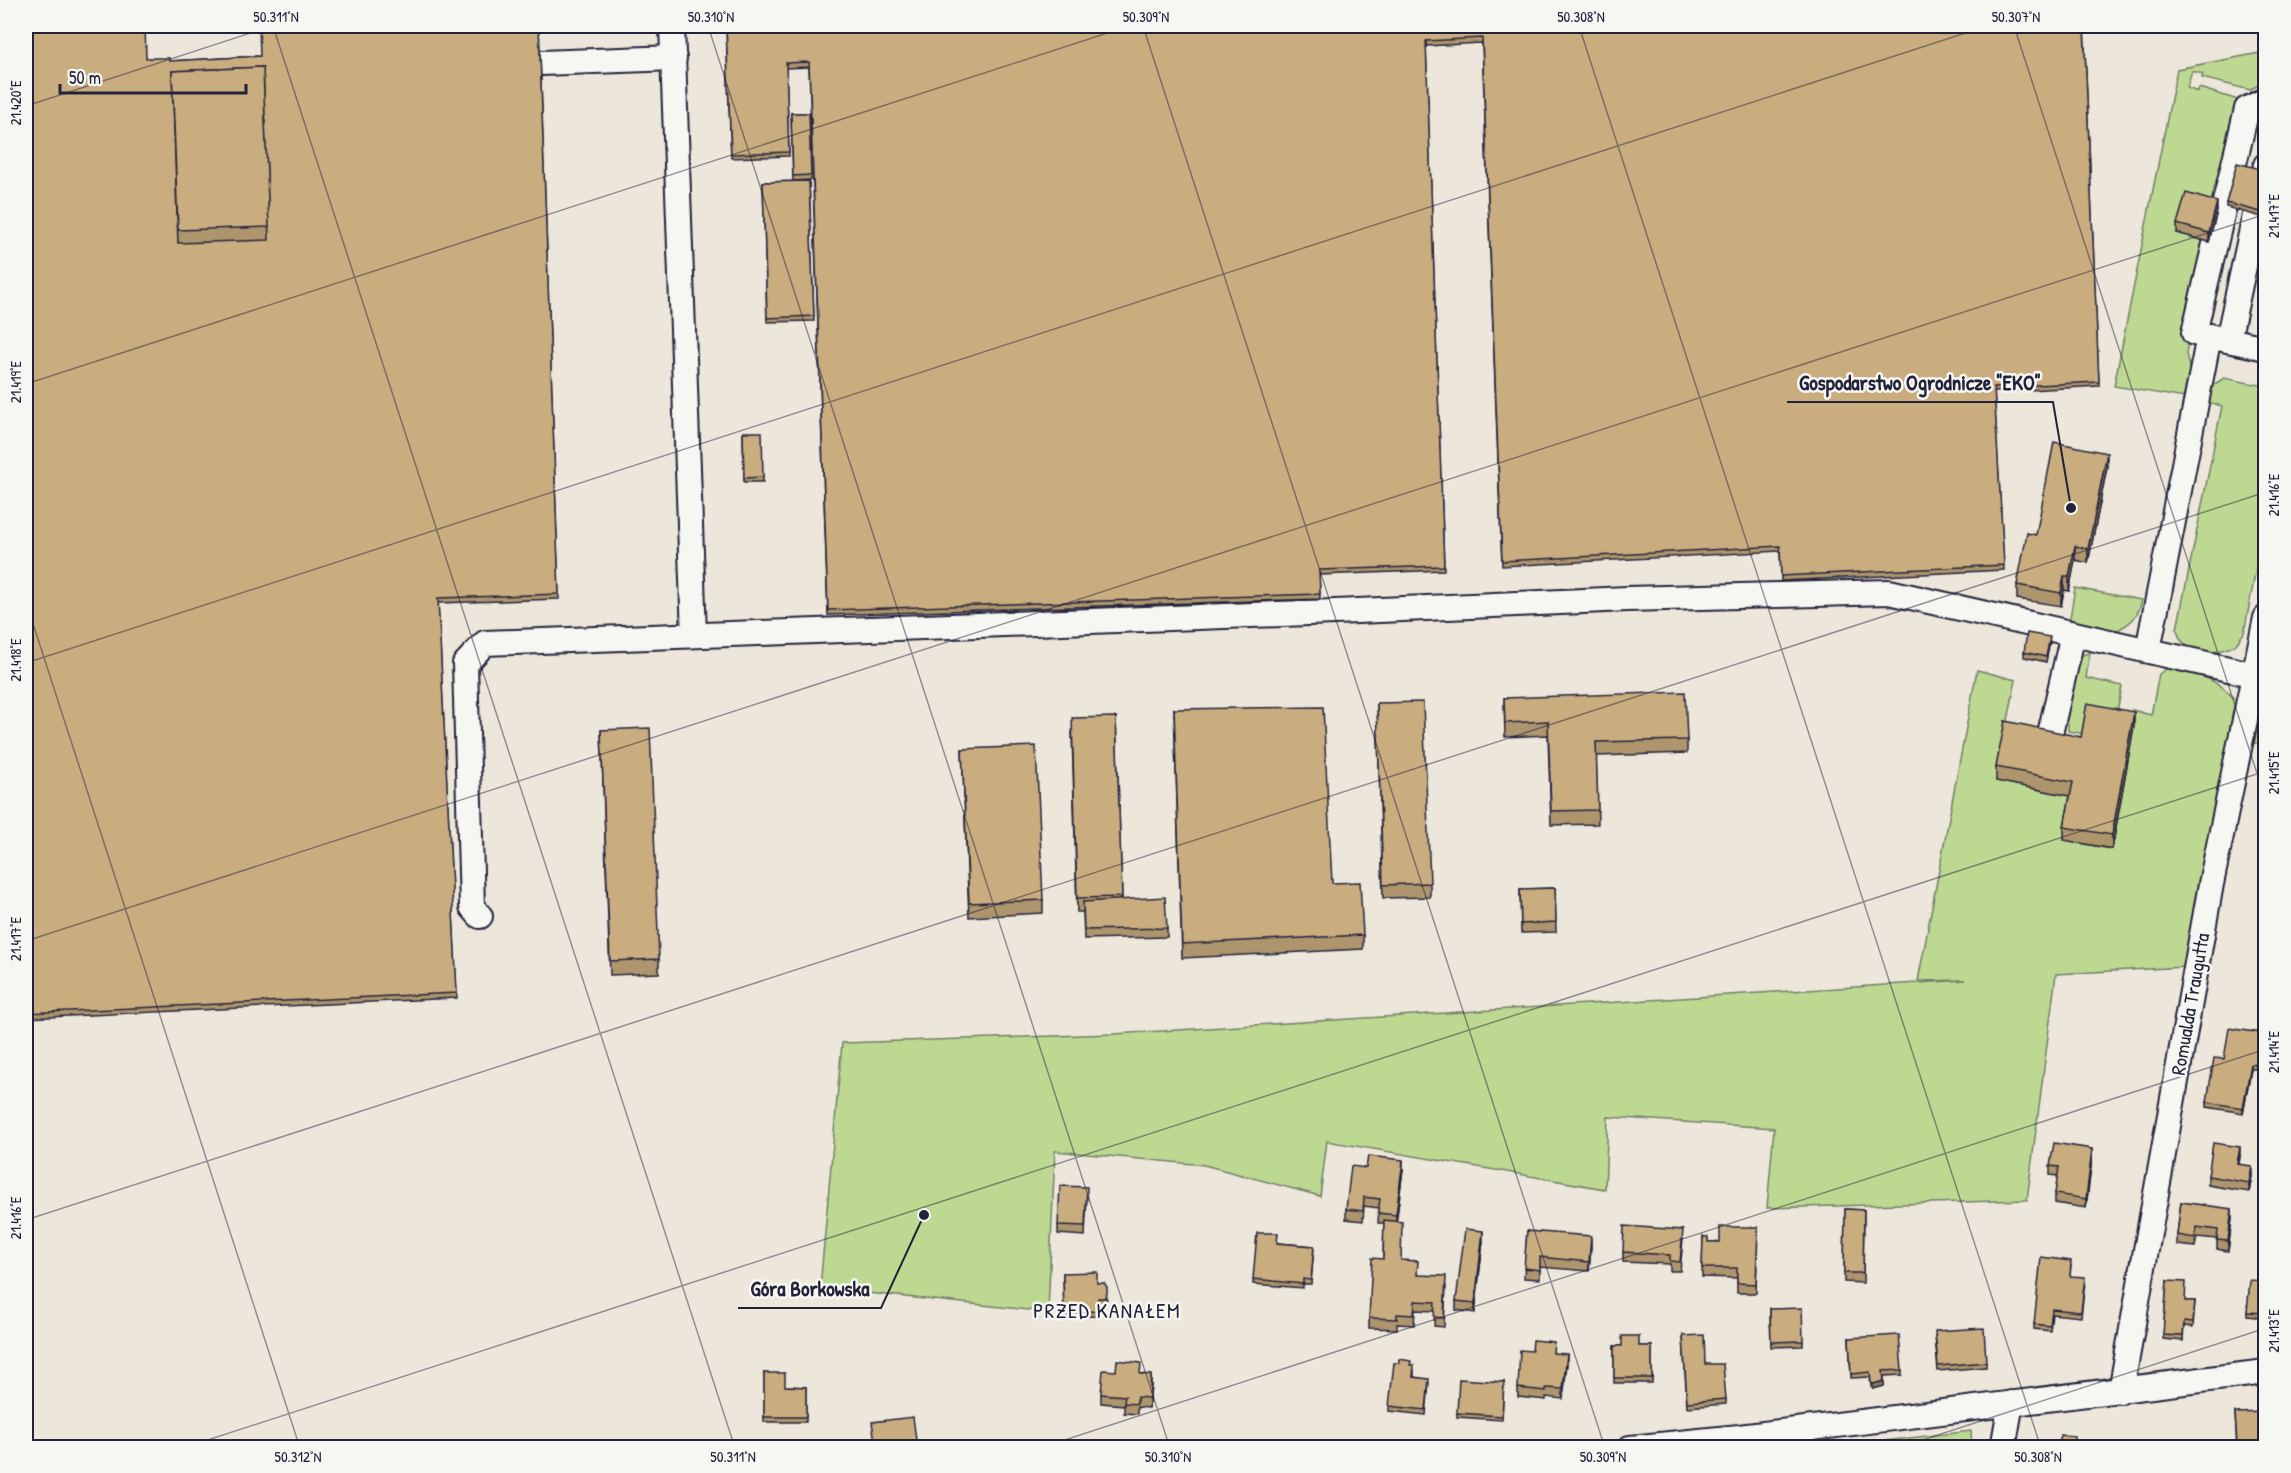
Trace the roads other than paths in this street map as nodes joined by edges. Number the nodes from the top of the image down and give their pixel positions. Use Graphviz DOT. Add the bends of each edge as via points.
graph roads {
  1 [pos="672,26"];
  2 [pos="674,58"];
  3 [pos="541,63"];
  4 [pos="2265,100"];
  5 [pos="2265,165"];
  6 [pos="2218,338"];
  7 [pos="2265,344"];
  8 [pos="2265,618"];
  9 [pos="2073,634"];
  10 [pos="694,635"];
  11 [pos="2148,650"];
  12 [pos="2255,675"];
  13 [pos="2049,738"];
  14 [pos="480,916"];
  15 [pos="2265,1372"];
  16 [pos="2121,1391"];
  17 [pos="2011,1403"];
  18 [pos="1630,1448"];
  19 [pos="2003,1448"];
  1 -- 2 [label="street"];
  2 -- 3 [label="street"];
  2 -- 10 [label="street"];
  4 -- 6 [label="street" via="2247,109 2194,333"];
  5 -- 6 [label="street"];
  6 -- 7 [label="street"];
  6 -- 11 [label="street"];
  8 -- 12 [label="street, Romualda Traugutta"];
  9 -- 10 [label="street" via="1889,592"];
  9 -- 11 [label="street"];
  9 -- 13 [label="street"];
  10 -- 14 [label="street" via="485,643 465,664 472,907"];
  11 -- 12 [label="street"];
  12 -- 16 [label="street, Romualda Traugutta" via="2211,884"];
  15 -- 16 [label="street"];
  16 -- 17 [label="street"];
  17 -- 18 [label="street"];
  17 -- 19 [label="street"];
}
